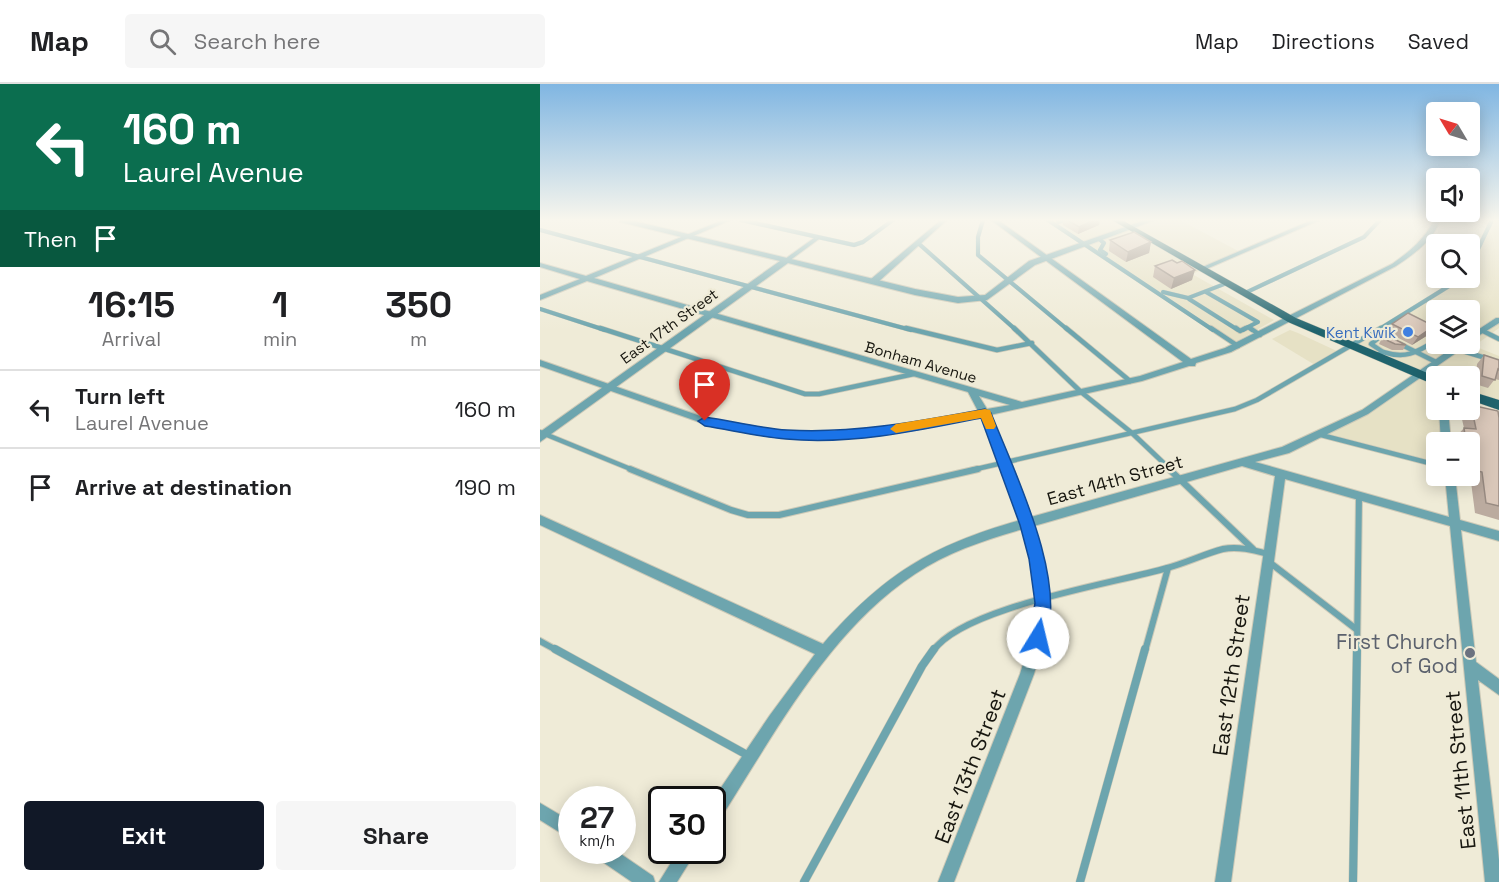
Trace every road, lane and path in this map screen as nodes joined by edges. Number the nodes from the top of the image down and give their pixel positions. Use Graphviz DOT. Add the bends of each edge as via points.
graph roads {
  1 [pos="637,257"];
  2 [pos="645,257"];
  3 [pos="776,257"];
  4 [pos="791,257"];
  5 [pos="902,257"];
  6 [pos="934,257"];
  7 [pos="981,257"];
  8 [pos="1104,257"];
  9 [pos="1111,257"];
  10 [pos="1181,257"];
  11 [pos="1230,257"];
  12 [pos="1321,257"];
  13 [pos="1406,257"];
  14 [pos="1044,258"];
  15 [pos="787,260"];
  16 [pos="540,265"];
  17 [pos="1202,269"];
  18 [pos="587,278"];
  19 [pos="1010,280"];
  20 [pos="874,281"];
  21 [pos="1227,284"];
  22 [pos="750,286"];
  23 [pos="1446,288"];
  24 [pos="1206,292"];
  25 [pos="1245,293"];
  26 [pos="540,298"];
  27 [pos="979,299"];
  28 [pos="1189,299"];
  29 [pos="540,309"];
  30 [pos="711,314"];
  31 [pos="1292,320"];
  32 [pos="1499,320"];
  33 [pos="1248,327"];
  34 [pos="1482,331"];
  35 [pos="1260,335"];
  36 [pos="1499,339"];
  37 [pos="1032,343"];
  38 [pos="1238,346"];
  39 [pos="1426,346"];
  40 [pos="1350,347"];
  41 [pos="664,348"];
  42 [pos="1382,348"];
  43 [pos="1417,352"];
  44 [pos="1448,354"];
  45 [pos="1480,354"];
  46 [pos="1436,362"];
  47 [pos="1499,362"];
  48 [pos="540,363"];
  49 [pos="1192,364"];
  50 [pos="914,374"];
  51 [pos="1417,375"];
  52 [pos="1426,378"];
  53 [pos="1130,381"];
  54 [pos="609,388"];
  55 [pos="972,391"];
  56 [pos="1081,392"];
  57 [pos="1480,398"];
  58 [pos="1022,405"];
  59 [pos="1499,405"];
  60 [pos="985,413"];
  61 [pos="1132,433"];
  62 [pos="542,435"];
  63 [pos="1321,435"];
  64 [pos="1004,462"];
  65 [pos="1426,462"];
  66 [pos="1244,463"];
  67 [pos="1280,474"];
  68 [pos="1182,481"];
  69 [pos="1451,486"];
  70 [pos="1359,496"];
  71 [pos="540,520"];
  72 [pos="1455,524"];
  73 [pos="1028,525"];
  74 [pos="1499,536"];
  75 [pos="1264,555"];
  76 [pos="1168,568"];
  77 [pos="1043,599"];
  78 [pos="1356,629"];
  79 [pos="540,641"];
  80 [pos="824,651"];
  81 [pos="1470,665"];
  82 [pos="1499,688"];
  83 [pos="752,757"];
  84 [pos="726,795"];
  85 [pos="540,811"];
  86 [pos="558,823"];
  87 [pos="621,864"];
  88 [pos="679,864"];
  89 [pos="647,882"];
  90 [pos="667,882"];
  91 [pos="804,882"];
  92 [pos="946,882"];
  93 [pos="1080,882"];
  94 [pos="1223,882"];
  95 [pos="1353,882"];
  96 [pos="1493,882"];
  1 -- 18 [label="street"];
  2 -- 22 [label="lane"];
  3 -- 15 [label="street"];
  4 -- 15 [label="street, East 17th Street"];
  5 -- 20 [label="street"];
  6 -- 27 [label="lane"];
  7 -- 19 [label="lane"];
  8 -- 38 [label="lane"];
  9 -- 28 [label="lane" via="1176,300"];
  10 -- 17 [label="main road"];
  11 -- 17 [label="street"];
  12 -- 25 [label="lane"];
  13 -- 31 [label="street, Bonham Avenue"];
  14 -- 19 [label="street"];
  14 -- 49 [label="street"];
  15 -- 20 [label="street"];
  15 -- 22 [label="street, East 17th Street"];
  16 -- 18 [label="street, Bonham Avenue"];
  17 -- 21 [label="main road"];
  18 -- 26 [label="street"];
  18 -- 30 [label="street, Bonham Avenue"];
  19 -- 27 [label="street" via="993,294"];
  19 -- 53 [label="lane"];
  20 -- 27 [label="street" via="941,297"];
  21 -- 24 [label="lane"];
  21 -- 25 [label="main road"];
  22 -- 30 [label="street, East 17th Street"];
  22 -- 37 [label="lane" via="988,349"];
  23 -- 40 [label="lane"];
  24 -- 28 [label="lane"];
  24 -- 33 [label="lane" via="1258,322"];
  25 -- 31 [label="main road"];
  27 -- 37 [label="lane"];
  28 -- 33 [label="lane" via="1240,331"];
  29 -- 41 [label="lane"];
  30 -- 41 [label="street, East 17th Street"];
  30 -- 50 [label="street, Bonham Avenue"];
  31 -- 35 [label="street, Bonham Avenue"];
  31 -- 40 [label="main road"];
  32 -- 34 [label="street"];
  33 -- 35 [label="lane"];
  34 -- 36 [label="lane"];
  35 -- 38 [label="street, Bonham Avenue"];
  37 -- 56 [label="lane"];
  38 -- 49 [label="street, Bonham Avenue"];
  39 -- 43 [label="lane"];
  40 -- 42 [label="main road"];
  40 -- 61 [label="lane" via="1235,409"];
  41 -- 50 [label="lane" via="805,394"];
  41 -- 54 [label="street, East 17th Street"];
  42 -- 43 [label="lane" via="1401,347"];
  42 -- 43 [label="lane" via="1405,358"];
  42 -- 51 [label="main road"];
  43 -- 46 [label="lane"];
  44 -- 46 [label="street"];
  45 -- 47 [label="lane"];
  46 -- 51 [label="street"];
  48 -- 54 [label="street"];
  49 -- 53 [label="street, Bonham Avenue"];
  50 -- 55 [label="street, Bonham Avenue"];
  51 -- 52 [label="main road"];
  51 -- 63 [label="street, East 14th Street" via="1365,412"];
  53 -- 56 [label="street, Bonham Avenue"];
  54 -- 60 [label="street" via="705,421 786,435 850,435"];
  54 -- 62 [label="street, East 17th Street"];
  55 -- 58 [label="street, Bonham Avenue"];
  55 -- 60 [label="street, East 13th Street"];
  56 -- 58 [label="street, Bonham Avenue"];
  56 -- 61 [label="lane"];
  57 -- 59 [label="main road"];
  58 -- 60 [label="street"];
  60 -- 64 [label="street, East 13th Street"];
  61 -- 64 [label="lane"];
  61 -- 68 [label="lane"];
  62 -- 64 [label="lane" via="731,510 761,516"];
  63 -- 65 [label="lane"];
  63 -- 66 [label="street, East 14th Street"];
  64 -- 73 [label="street, East 13th Street"];
  66 -- 67 [label="street"];
  66 -- 68 [label="street, East 14th Street"];
  67 -- 70 [label="street"];
  67 -- 75 [label="street, East 12th Street"];
  68 -- 73 [label="street, East 14th Street"];
  68 -- 75 [label="lane"];
  69 -- 72 [label="street, East 11th Street"];
  70 -- 72 [label="street"];
  70 -- 78 [label="lane"];
  71 -- 80 [label="street"];
  72 -- 74 [label="street"];
  72 -- 81 [label="street, East 11th Street"];
  73 -- 77 [label="street, East 13th Street"];
  73 -- 80 [label="street, East 14th Street" via="971,540 901,577 863,608"];
  75 -- 76 [label="lane" via="1233,548"];
  75 -- 78 [label="lane"];
  75 -- 94 [label="street, East 12th Street"];
  76 -- 77 [label="lane"];
  76 -- 93 [label="lane"];
  77 -- 91 [label="lane" via="965,624 936,645"];
  77 -- 92 [label="street, East 13th Street" via="1041,627 1024,682"];
  78 -- 95 [label="lane"];
  79 -- 83 [label="lane"];
  80 -- 83 [label="street, East 14th Street"];
  81 -- 82 [label="street"];
  81 -- 96 [label="street, East 11th Street"];
  83 -- 84 [label="street, East 14th Street"];
  85 -- 86 [label="street"];
  87 -- 89 [label="street"];
  88 -- 90 [label="street"];
}
